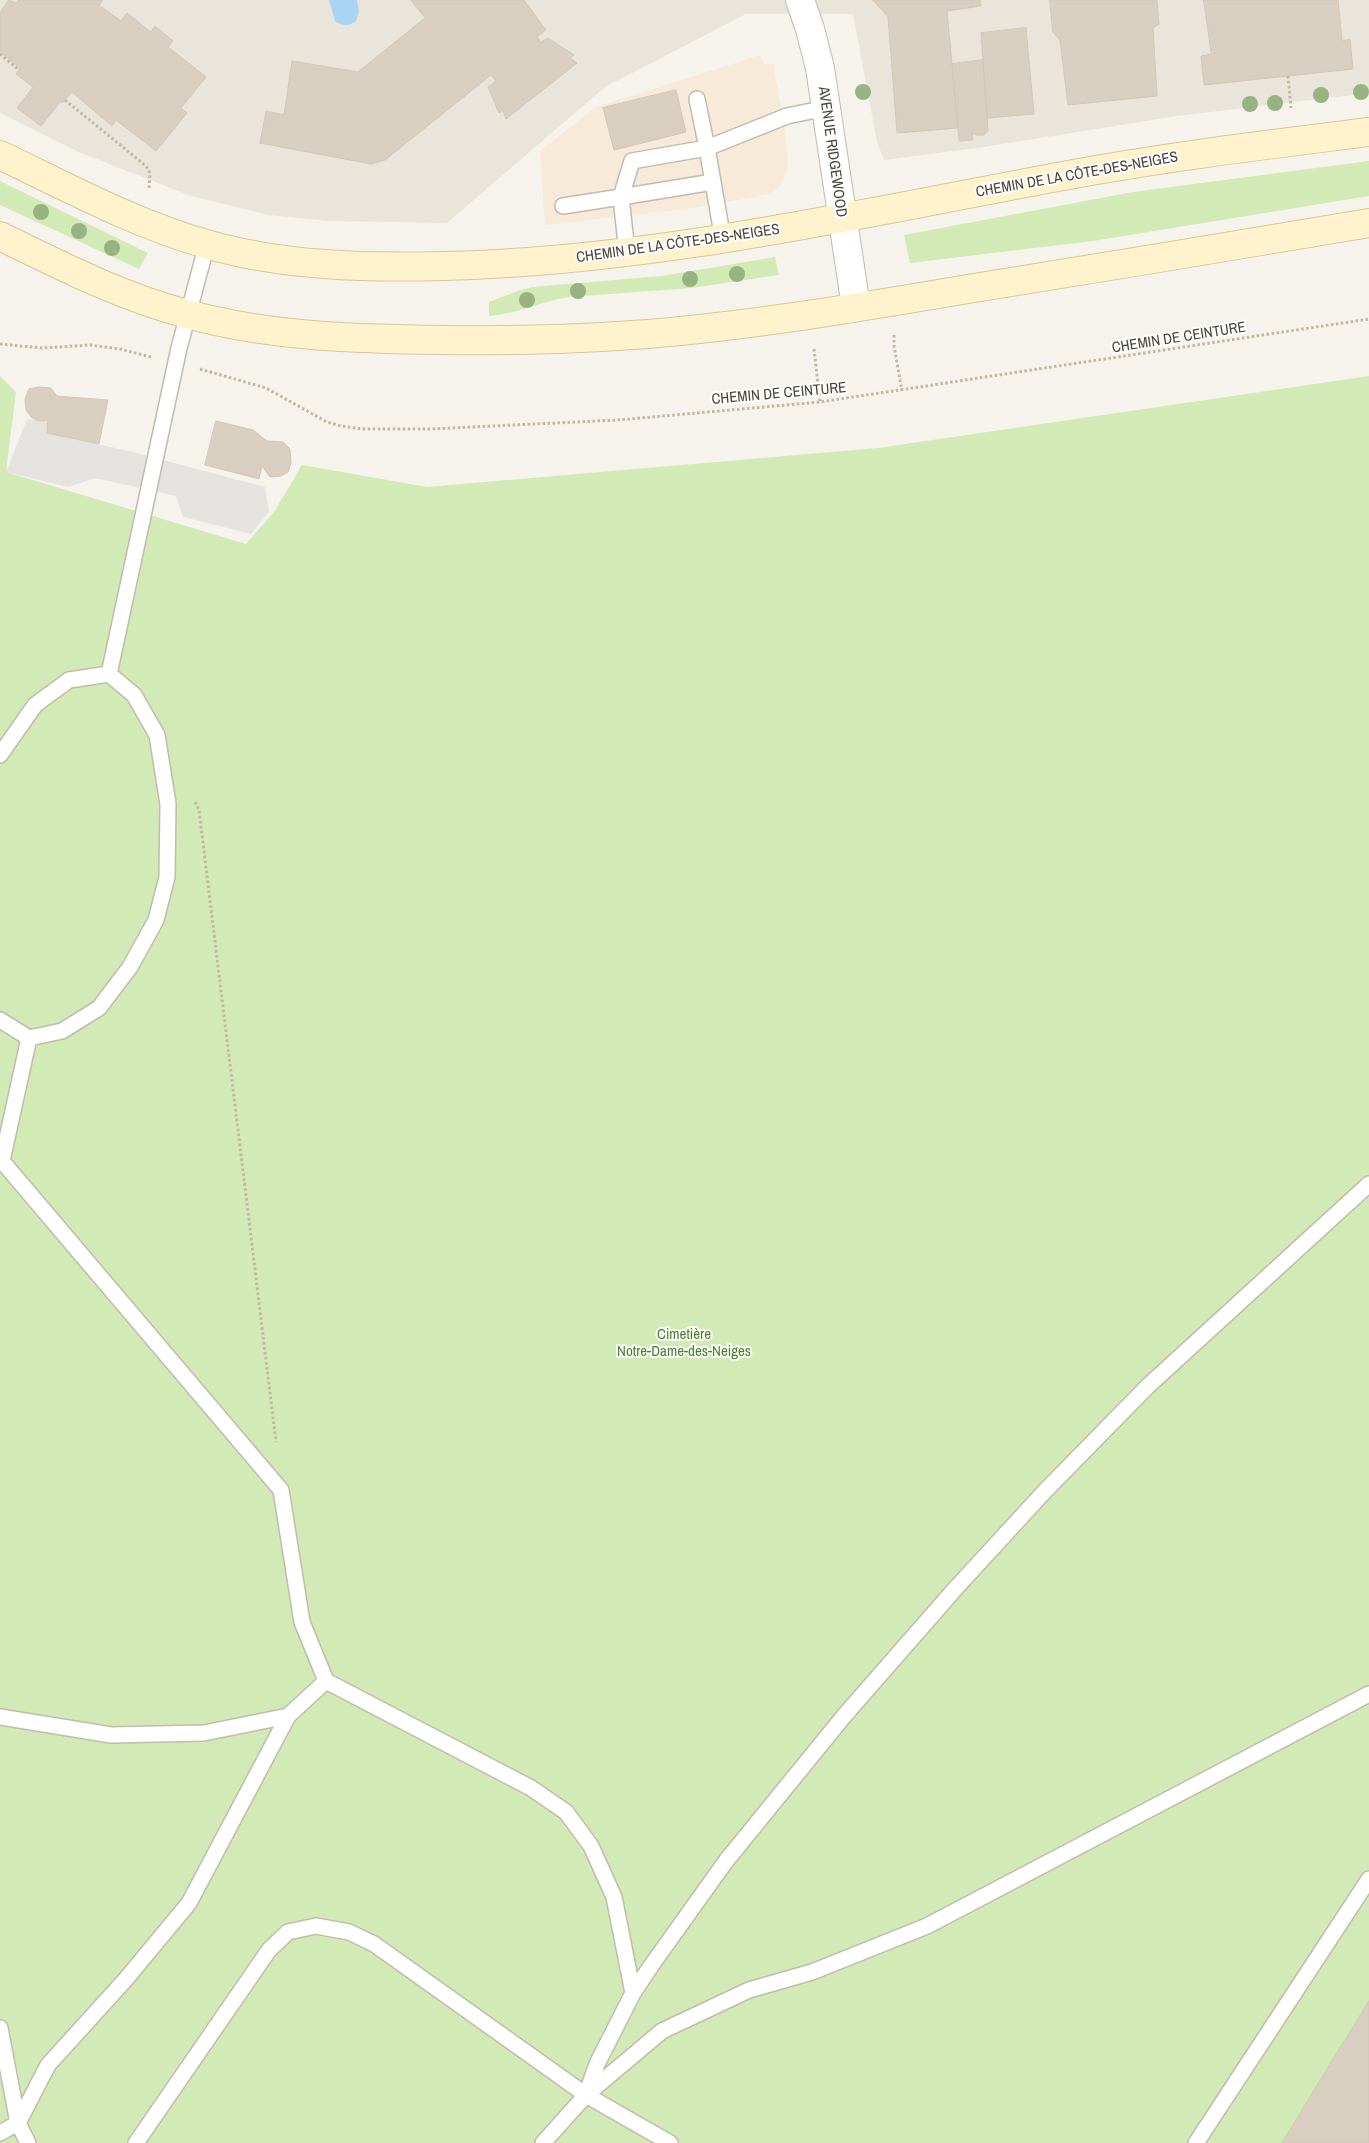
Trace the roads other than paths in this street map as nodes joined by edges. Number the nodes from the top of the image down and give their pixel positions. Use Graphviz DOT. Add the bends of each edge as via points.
graph roads {
  1 [pos="800,0"];
  2 [pos="697,99"];
  3 [pos="826,108"];
  4 [pos="1369,132"];
  5 [pos="707,148"];
  6 [pos="0,154"];
  7 [pos="713,182"];
  8 [pos="621,197"];
  9 [pos="563,206"];
  10 [pos="842,218"];
  11 [pos="1369,223"];
  12 [pos="0,236"];
  13 [pos="723,240"];
  14 [pos="207,244"];
  15 [pos="627,253"];
  16 [pos="856,307"];
  17 [pos="188,315"];
  18 [pos="108,674"];
  19 [pos="0,755"];
  20 [pos="0,1020"];
  21 [pos="29,1038"];
  22 [pos="1,1161"];
  23 [pos="1369,1184"];
  24 [pos="326,1681"];
  25 [pos="1369,1694"];
  26 [pos="288,1716"];
  27 [pos="0,1717"];
  28 [pos="1369,1879"];
  29 [pos="633,1993"];
  30 [pos="0,2028"];
  31 [pos="586,2095"];
  32 [pos="18,2123"];
  33 [pos="0,2133"];
  34 [pos="28,2143"];
  35 [pos="136,2143"];
  36 [pos="543,2143"];
  37 [pos="670,2143"];
  38 [pos="1196,2143"];
  1 -- 3 [label="street, AVENUE RIDGEWOOD" via="815,46"];
  2 -- 5 [label="lane"];
  3 -- 5 [label="lane" via="787,116"];
  3 -- 10 [label="street, AVENUE RIDGEWOOD"];
  4 -- 10 [label="main road, CHEMIN DE LA CÔTE-DES-NEIGES" via="1110,167"];
  5 -- 7 [label="lane"];
  5 -- 8 [label="lane" via="631,154"];
  6 -- 14 [label="main road, CHEMIN DE LA CÔTE-DES-NEIGES" via="104,205"];
  7 -- 8 [label="lane"];
  7 -- 13 [label="lane"];
  8 -- 9 [label="lane"];
  8 -- 15 [label="lane"];
  10 -- 13 [label="main road, CHEMIN DE LA CÔTE-DES-NEIGES"];
  10 -- 16 [label="street, AVENUE RIDGEWOOD"];
  11 -- 16 [label="main road"];
  12 -- 17 [label="main road" via="91,280"];
  13 -- 15 [label="main road, CHEMIN DE LA CÔTE-DES-NEIGES"];
  14 -- 15 [label="main road, CHEMIN DE LA CÔTE-DES-NEIGES" via="301,261 397,266 504,264"];
  14 -- 17 [label="lane"];
  16 -- 17 [label="main road" via="666,332 500,341 317,335"];
  17 -- 18 [label="lane"];
  18 -- 19 [label="lane" via="69,680 35,705"];
  18 -- 21 [label="lane" via="134,696 157,734 168,804 167,877 156,920 130,967 99,1008 62,1031"];
  20 -- 21 [label="lane"];
  21 -- 22 [label="lane"];
  22 -- 24 [label="lane" via="282,1490 302,1622"];
  23 -- 29 [label="lane" via="1148,1386 955,1589 844,1716 726,1861"];
  24 -- 26 [label="lane"];
  24 -- 29 [label="lane" via="532,1788 566,1812 591,1846 614,1897"];
  25 -- 31 [label="lane" via="927,1926 812,1972 749,1990 662,2030"];
  26 -- 27 [label="lane" via="204,1733 112,1734"];
  26 -- 32 [label="lane" via="189,1904 48,2065"];
  28 -- 38 [label="lane"];
  29 -- 31 [label="lane" via="597,2064"];
  30 -- 32 [label="lane"];
  31 -- 35 [label="lane" via="374,1944 349,1932 316,1926 288,1932 269,1950"];
  31 -- 36 [label="lane"];
  31 -- 37 [label="lane"];
  32 -- 33 [label="lane"];
  32 -- 34 [label="lane"];
}
